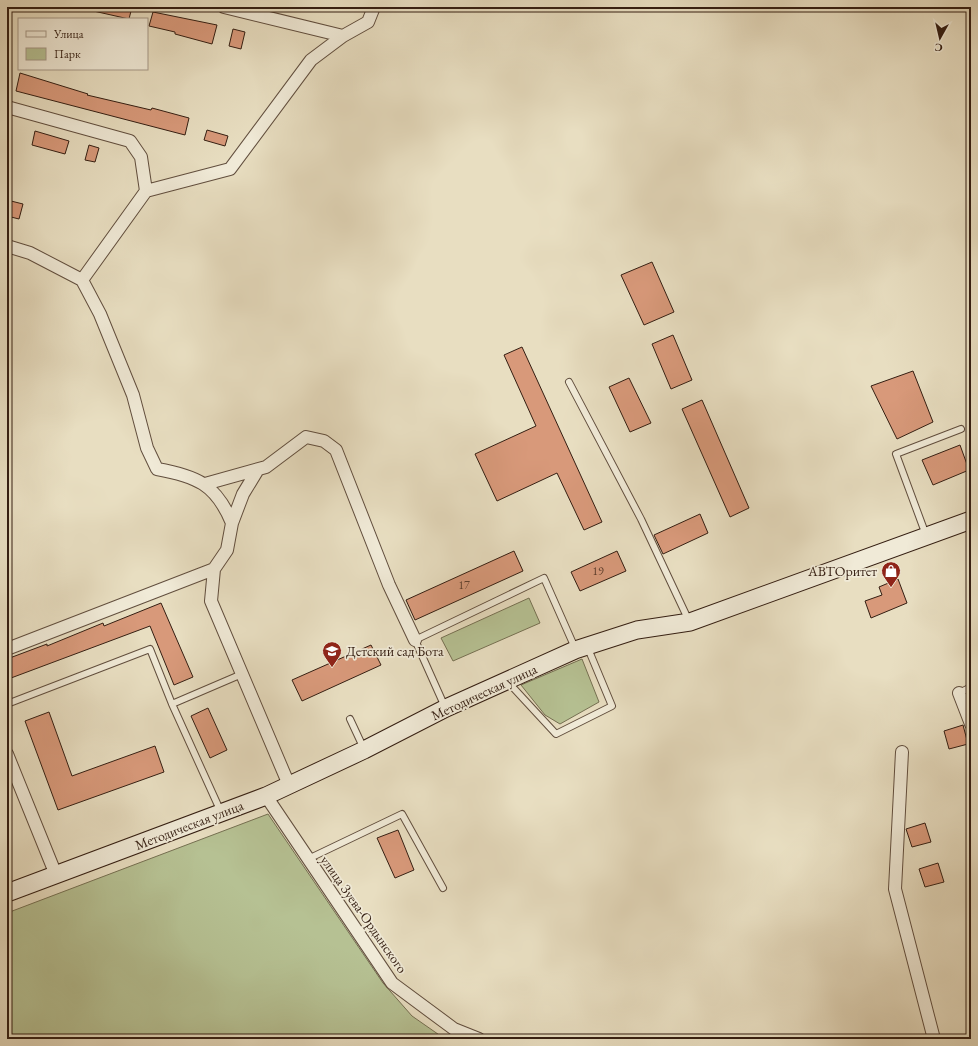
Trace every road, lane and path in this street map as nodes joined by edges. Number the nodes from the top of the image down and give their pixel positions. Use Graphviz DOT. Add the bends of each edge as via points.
graph roads {
  1 [pos="224,7"];
  2 [pos="374,7"];
  3 [pos="343,36"];
  4 [pos="7,107"];
  5 [pos="146,191"];
  6 [pos="7,246"];
  7 [pos="82,280"];
  8 [pos="569,382"];
  9 [pos="961,429"];
  10 [pos="257,470"];
  11 [pos="205,484"];
  12 [pos="971,520"];
  13 [pos="232,523"];
  14 [pos="926,537"];
  15 [pos="214,569"];
  16 [pos="690,622"];
  17 [pos="415,640"];
  18 [pos="581,648"];
  19 [pos="7,649"];
  20 [pos="242,674"];
  21 [pos="506,680"];
  22 [pos="971,687"];
  23 [pos="959,693"];
  24 [pos="7,704"];
  25 [pos="172,704"];
  26 [pos="446,708"];
  27 [pos="350,719"];
  28 [pos="971,724"];
  29 [pos="364,750"];
  30 [pos="902,752"];
  31 [pos="7,754"];
  32 [pos="289,785"];
  33 [pos="266,796"];
  34 [pos="221,813"];
  35 [pos="308,859"];
  36 [pos="56,875"];
  37 [pos="443,888"];
  38 [pos="7,893"];
  39 [pos="479,1039"];
  40 [pos="934,1039"];
  1 -- 3 [label="street"];
  2 -- 3 [label="street" via="368,22"];
  3 -- 5 [label="street" via="311,60 230,169"];
  4 -- 5 [label="street" via="130,141 141,157"];
  5 -- 7 [label="street"];
  6 -- 7 [label="street" via="30,253"];
  7 -- 11 [label="street" via="100,314 133,395 147,448 157,469 178,473"];
  8 -- 16 [label="lane" via="641,519"];
  9 -- 14 [label="lane" via="896,454"];
  10 -- 11 [label="street"];
  10 -- 13 [label="street" via="243,494"];
  10 -- 17 [label="street" via="266,467 306,437 324,441 336,450 389,585"];
  11 -- 13 [label="street" via="218,497"];
  12 -- 14 [label="main road, Методическая улица"];
  13 -- 15 [label="street" via="227,550"];
  14 -- 16 [label="main road, Методическая улица"];
  15 -- 19 [label="street"];
  15 -- 20 [label="street" via="210,601"];
  16 -- 18 [label="main road, Методическая улица" via="637,630"];
  17 -- 18 [label="lane" via="544,578"];
  17 -- 26 [label="lane"];
  18 -- 21 [label="main road, Методическая улица"];
  18 -- 21 [label="lane" via="612,706 556,734"];
  20 -- 25 [label="lane"];
  20 -- 32 [label="street"];
  21 -- 26 [label="main road, Методическая улица"];
  22 -- 23 [label="lane"];
  23 -- 28 [label="street"];
  24 -- 25 [label="lane" via="150,649"];
  25 -- 34 [label="lane"];
  26 -- 29 [label="main road, Методическая улица"];
  27 -- 29 [label="lane"];
  29 -- 32 [label="main road, Методическая улица"];
  30 -- 40 [label="street" via="895,889"];
  31 -- 36 [label="street"];
  32 -- 33 [label="main road, Методическая улица"];
  33 -- 34 [label="main road, Методическая улица"];
  33 -- 35 [label="street, улица Зуева-Ордынского"];
  34 -- 36 [label="main road, Методическая улица"];
  35 -- 37 [label="lane" via="402,814"];
  35 -- 39 [label="street, улица Зуева-Ордынского" via="392,983 454,1029"];
  36 -- 38 [label="main road, Методическая улица"];
}
